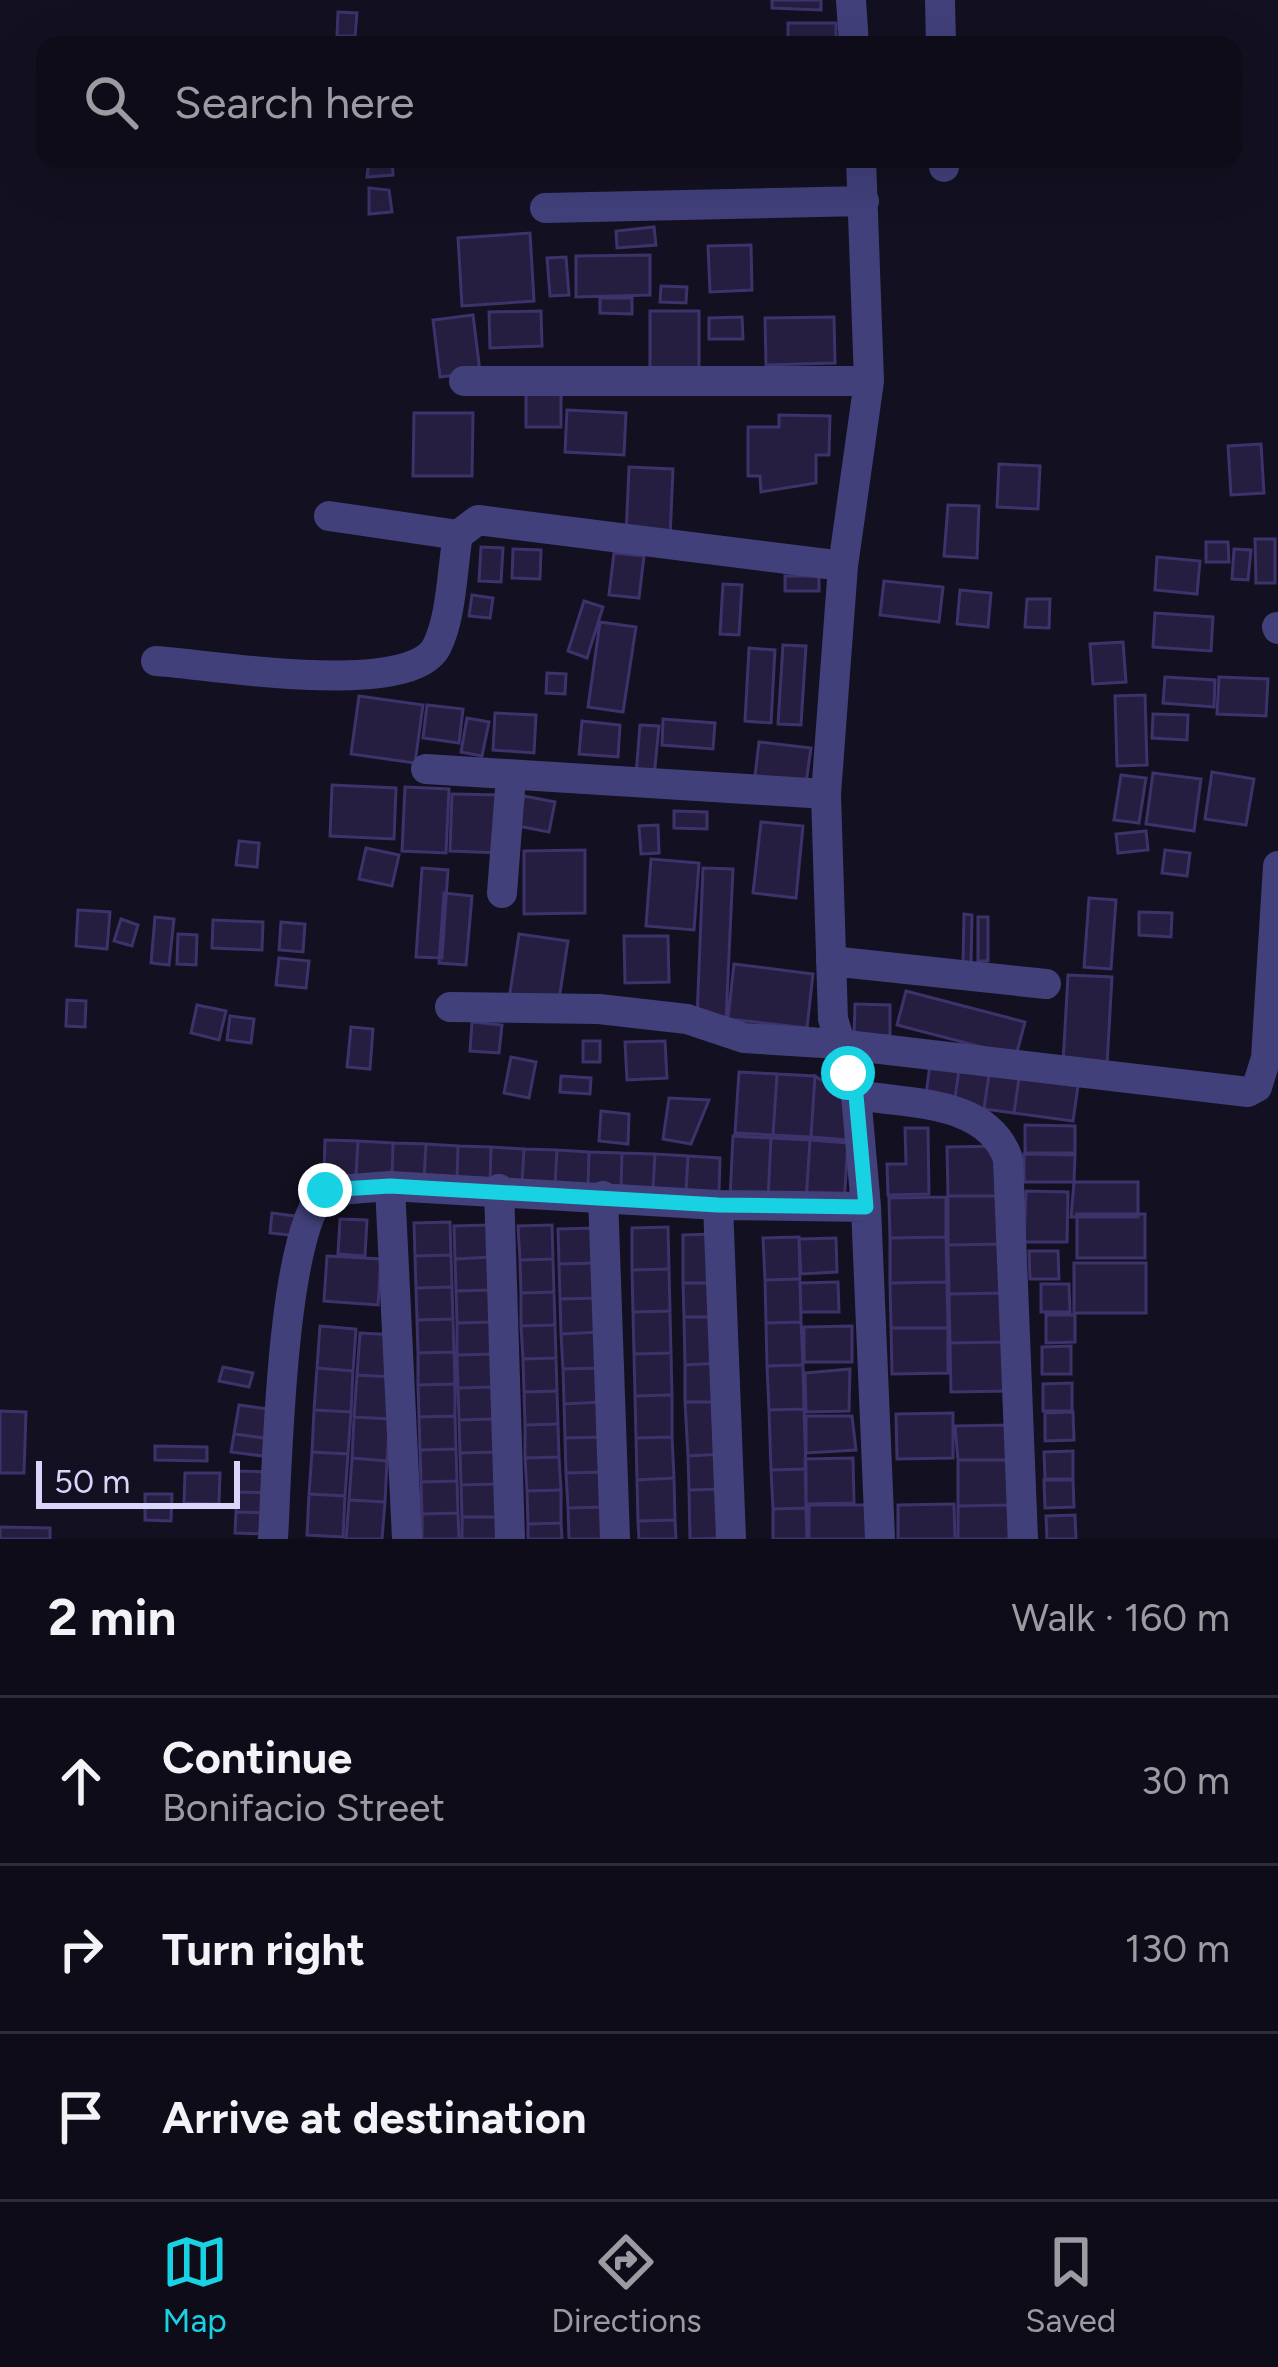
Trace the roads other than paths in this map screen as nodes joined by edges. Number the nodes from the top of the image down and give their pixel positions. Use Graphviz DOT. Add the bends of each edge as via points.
graph roads {
  1 [pos="850,0"];
  2 [pos="940,0"];
  3 [pos="853,36"];
  4 [pos="941,36"];
  5 [pos="862,168"];
  6 [pos="864,201"];
  7 [pos="545,208"];
  8 [pos="464,381"];
  9 [pos="869,381"];
  10 [pos="328,516"];
  11 [pos="458,535"];
  12 [pos="843,566"];
  13 [pos="155,661"];
  14 [pos="426,769"];
  15 [pos="511,776"];
  16 [pos="826,794"];
  17 [pos="1278,866"];
  18 [pos="502,893"];
  19 [pos="831,961"];
  20 [pos="1046,984"];
  21 [pos="450,1007"];
  22 [pos="838,1044"];
  23 [pos="856,1095"];
  24 [pos="390,1186"];
  25 [pos="499,1189"];
  26 [pos="603,1196"];
  27 [pos="718,1205"];
  28 [pos="866,1207"];
  29 [pos="273,1539"];
  30 [pos="406,1539"];
  31 [pos="510,1539"];
  32 [pos="615,1539"];
  33 [pos="731,1539"];
  34 [pos="880,1539"];
  35 [pos="1023,1539"];
  1 -- 3 [label="street"];
  2 -- 4 [label="street"];
  5 -- 6 [label="street"];
  6 -- 7 [label="street"];
  6 -- 9 [label="street"];
  8 -- 9 [label="street"];
  9 -- 12 [label="street"];
  10 -- 11 [label="street"];
  11 -- 12 [label="street" via="478,520 496,520"];
  11 -- 13 [label="street" via="437,646 417,664 338,677"];
  12 -- 16 [label="street"];
  14 -- 15 [label="street"];
  15 -- 16 [label="street"];
  15 -- 18 [label="street"];
  16 -- 19 [label="street"];
  17 -- 22 [label="street" via="1266,1058 1248,1092"];
  19 -- 20 [label="street"];
  19 -- 22 [label="street"];
  21 -- 22 [label="street" via="599,1009 687,1019 758,1040"];
  22 -- 23 [label="street"];
  23 -- 28 [label="street"];
  23 -- 35 [label="street" via="952,1110 1000,1135 1008,1159"];
  24 -- 25 [label="street"];
  24 -- 29 [label="street" via="325,1190 302,1231"];
  24 -- 30 [label="street"];
  25 -- 26 [label="street"];
  25 -- 31 [label="street"];
  26 -- 27 [label="street"];
  26 -- 32 [label="street"];
  27 -- 28 [label="street"];
  27 -- 33 [label="street"];
  28 -- 34 [label="street"];
}
